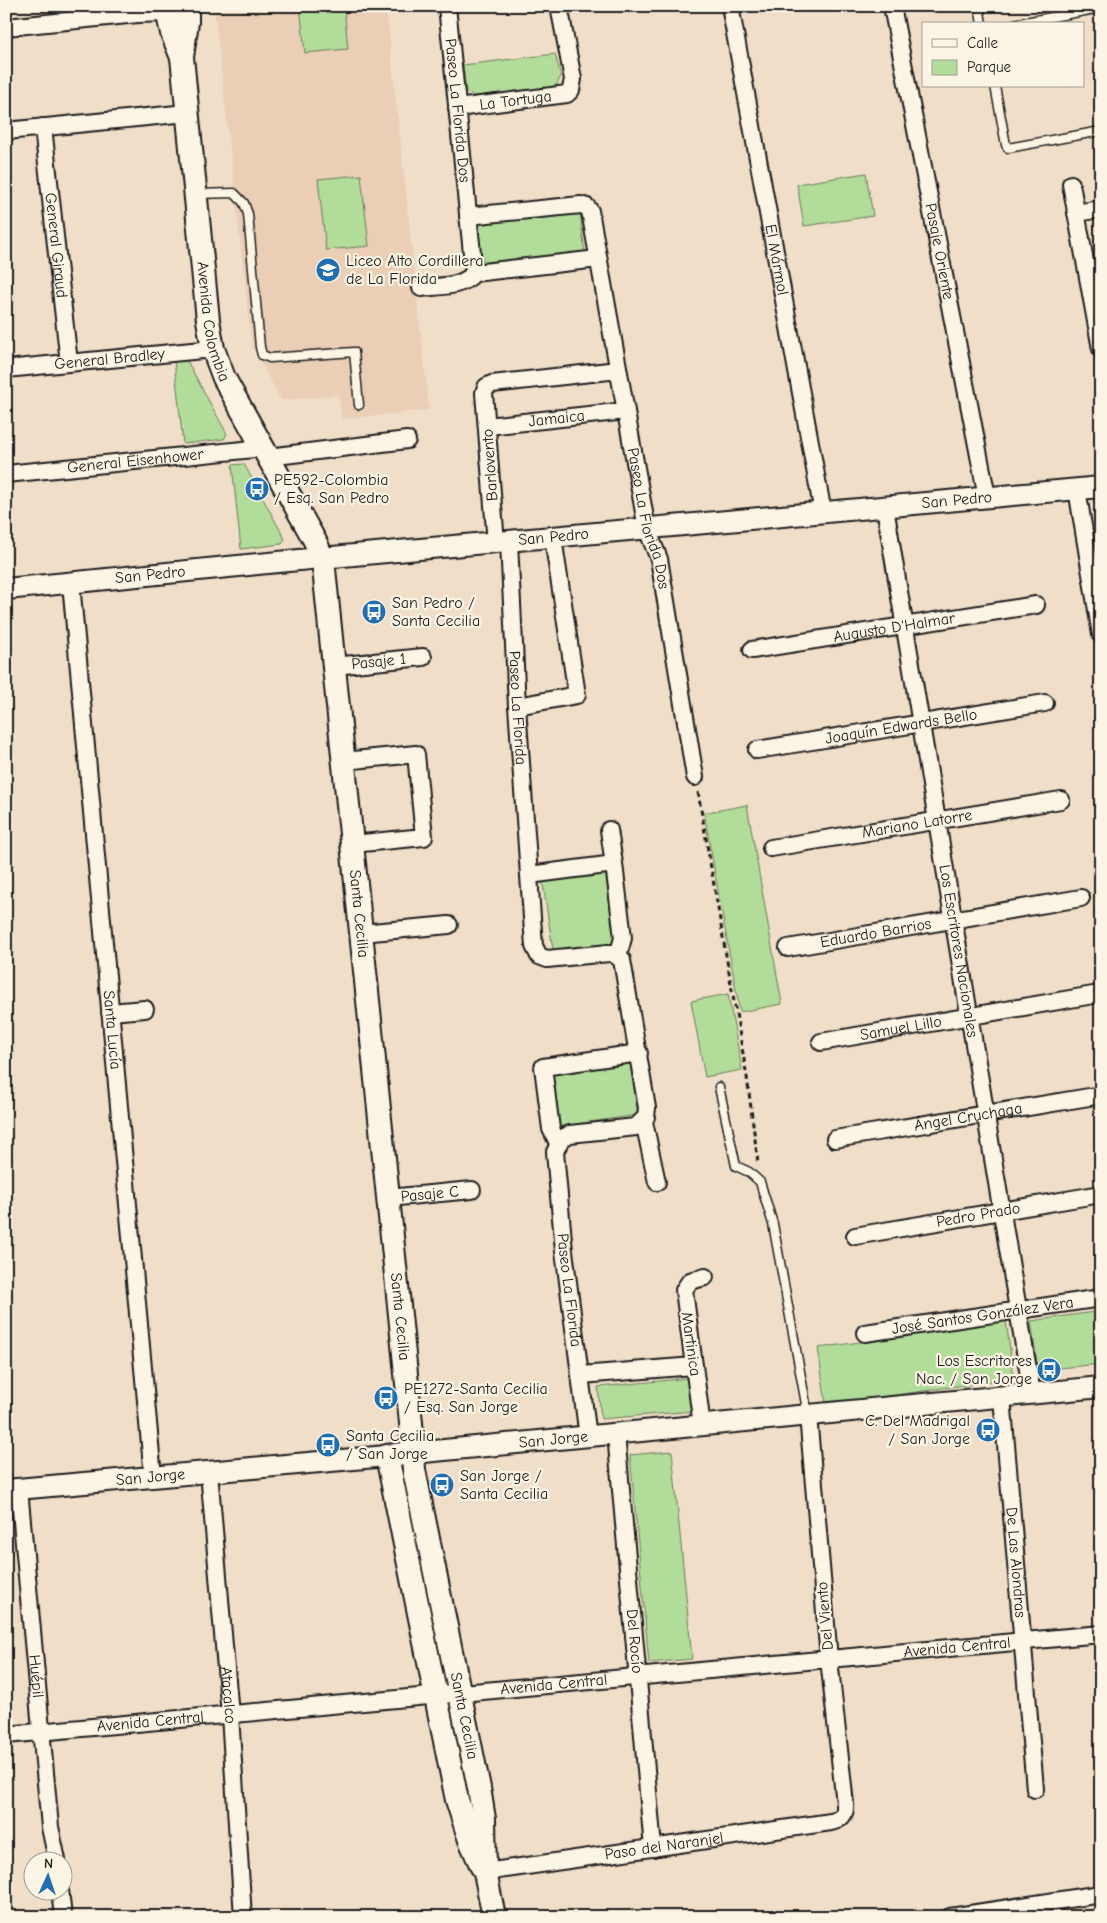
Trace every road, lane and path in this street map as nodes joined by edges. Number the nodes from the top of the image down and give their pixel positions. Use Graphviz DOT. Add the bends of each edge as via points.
graph roads {
  1 [pos="447,6"];
  2 [pos="559,6"];
  3 [pos="730,6"];
  4 [pos="892,6"];
  5 [pos="979,6"];
  6 [pos="173,8"];
  7 [pos="1101,8"];
  8 [pos="982,22"];
  9 [pos="1025,22"];
  10 [pos="6,27"];
  11 [pos="994,88"];
  12 [pos="457,108"];
  13 [pos="187,113"];
  14 [pos="43,127"];
  15 [pos="6,131"];
  16 [pos="1101,131"];
  17 [pos="1071,184"];
  18 [pos="195,194"];
  19 [pos="1101,209"];
  20 [pos="1076,214"];
  21 [pos="468,216"];
  22 [pos="598,259"];
  23 [pos="474,273"];
  24 [pos="421,288"];
  25 [pos="213,349"];
  26 [pos="1101,349"];
  27 [pos="69,363"];
  28 [pos="6,369"];
  29 [pos="618,370"];
  30 [pos="360,405"];
  31 [pos="626,412"];
  32 [pos="487,426"];
  33 [pos="407,440"];
  34 [pos="266,452"];
  35 [pos="6,474"];
  36 [pos="1101,487"];
  37 [pos="1077,489"];
  38 [pos="987,497"];
  39 [pos="885,507"];
  40 [pos="823,513"];
  41 [pos="647,529"];
  42 [pos="553,538"];
  43 [pos="502,543"];
  44 [pos="322,559"];
  45 [pos="71,583"];
  46 [pos="6,589"];
  47 [pos="1036,605"];
  48 [pos="1099,616"];
  49 [pos="905,626"];
  50 [pos="1101,635"];
  51 [pos="752,650"];
  52 [pos="423,657"];
  53 [pos="334,666"];
  54 [pos="1045,703"];
  55 [pos="517,706"];
  56 [pos="921,723"];
  57 [pos="757,750"];
  58 [pos="343,761"];
  59 [pos="696,777"];
  60 [pos="1061,800"];
  61 [pos="937,820"];
  62 [pos="609,830"];
  63 [pos="352,844"];
  64 [pos="771,848"];
  65 [pos="614,864"];
  66 [pos="529,875"];
  67 [pos="1081,898"];
  68 [pos="954,920"];
  69 [pos="449,925"];
  70 [pos="361,934"];
  71 [pos="788,948"];
  72 [pos="618,956"];
  73 [pos="1099,994"];
  74 [pos="145,1009"];
  75 [pos="110,1012"];
  76 [pos="970,1016"];
  77 [pos="821,1042"];
  78 [pos="639,1053"];
  79 [pos="719,1087"];
  80 [pos="1101,1094"];
  81 [pos="986,1114"];
  82 [pos="644,1122"];
  83 [pos="835,1139"];
  84 [pos="558,1143"];
  85 [pos="657,1182"];
  86 [pos="760,1182"];
  87 [pos="472,1190"];
  88 [pos="1101,1194"];
  89 [pos="388,1198"];
  90 [pos="1002,1211"];
  91 [pos="855,1236"];
  92 [pos="705,1277"];
  93 [pos="1101,1298"];
  94 [pos="1019,1311"];
  95 [pos="865,1333"];
  96 [pos="694,1366"];
  97 [pos="580,1375"];
  98 [pos="1101,1388"];
  99 [pos="1032,1394"];
  100 [pos="1002,1397"];
  101 [pos="808,1415"];
  102 [pos="702,1426"];
  103 [pos="616,1434"];
  104 [pos="588,1437"];
  105 [pos="413,1453"];
  106 [pos="387,1456"];
  107 [pos="209,1472"];
  108 [pos="153,1477"];
  109 [pos="13,1490"];
  110 [pos="1101,1634"];
  111 [pos="1022,1641"];
  112 [pos="829,1659"];
  113 [pos="637,1677"];
  114 [pos="460,1693"];
  115 [pos="435,1695"];
  116 [pos="230,1715"];
  117 [pos="42,1732"];
  118 [pos="6,1736"];
  119 [pos="1035,1788"];
  120 [pos="842,1816"];
  121 [pos="653,1848"];
  122 [pos="55,1850"];
  123 [pos="485,1872"];
  124 [pos="1101,1894"];
  125 [pos="61,1900"];
  126 [pos="63,1917"];
  127 [pos="243,1917"];
  128 [pos="494,1917"];
  129 [pos="950,1917"];
  1 -- 12 [label="street, Paseo La Florida Dos"];
  2 -- 12 [label="street, La Tortuga" via="573,79 572,90 562,96"];
  3 -- 40 [label="street, El Mármol"];
  4 -- 38 [label="street, Pasaje Oriente"];
  5 -- 8 [label="lane"];
  6 -- 10 [label="street"];
  6 -- 13 [label="main road, Avenida Colombia" via="172,33 182,58"];
  7 -- 9 [label="lane"];
  11 -- 16 [label="lane" via="1008,148"];
  12 -- 21 [label="street, Paseo La Florida Dos"];
  13 -- 14 [label="street"];
  13 -- 18 [label="main road, Avenida Colombia"];
  14 -- 15 [label="street"];
  14 -- 27 [label="street, General Giraud"];
  17 -- 20 [label="street"];
  18 -- 25 [label="main road, Avenida Colombia"];
  18 -- 30 [label="lane" via="234,193 244,203 248,214 262,355 270,358 354,352"];
  19 -- 20 [label="street"];
  20 -- 26 [label="street"];
  21 -- 22 [label="street, Paseo La Florida Dos" via="584,206 590,211"];
  21 -- 23 [label="street, Paseo La Florida Dos"];
  22 -- 23 [label="street"];
  22 -- 29 [label="street, Paseo La Florida Dos"];
  23 -- 24 [label="street" via="459,284"];
  25 -- 27 [label="street, General Bradley"];
  25 -- 34 [label="main road, Avenida Colombia" via="224,378"];
  27 -- 28 [label="street, General Bradley"];
  29 -- 31 [label="street, Paseo La Florida Dos"];
  29 -- 32 [label="street, Barlovento" via="492,384 484,393"];
  31 -- 32 [label="street, Jamaica"];
  31 -- 41 [label="street, Paseo La Florida Dos"];
  32 -- 43 [label="street, Barlovento"];
  33 -- 34 [label="street, General Eisenhower"];
  34 -- 35 [label="street, General Eisenhower"];
  34 -- 44 [label="main road, Avenida Colombia"];
  36 -- 37 [label="street, San Pedro"];
  37 -- 38 [label="street, San Pedro"];
  37 -- 48 [label="street"];
  38 -- 39 [label="street, San Pedro"];
  39 -- 40 [label="street, San Pedro"];
  39 -- 49 [label="street, Los Escritores Nacionales"];
  40 -- 41 [label="street, San Pedro"];
  41 -- 42 [label="street, San Pedro"];
  41 -- 59 [label="street, Paseo La Florida Dos" via="659,559"];
  42 -- 43 [label="street, San Pedro"];
  42 -- 55 [label="street" via="577,695"];
  43 -- 44 [label="street, San Pedro"];
  43 -- 55 [label="street, Paseo La Florida"];
  44 -- 45 [label="street, San Pedro"];
  44 -- 53 [label="main road, Santa Cecilia"];
  45 -- 46 [label="street, San Pedro"];
  45 -- 75 [label="street, Santa Lucía"];
  47 -- 49 [label="street, Augusto D'Halmar"];
  48 -- 50 [label="street"];
  49 -- 51 [label="street, Augusto D'Halmar"];
  49 -- 56 [label="street, Los Escritores Nacionales"];
  52 -- 53 [label="street, Pasaje 1"];
  53 -- 58 [label="main road, Santa Cecilia"];
  54 -- 56 [label="street, Joaquín Edwards Bello"];
  55 -- 66 [label="street, Paseo La Florida"];
  56 -- 57 [label="street, Joaquín Edwards Bello"];
  56 -- 61 [label="street, Los Escritores Nacionales"];
  58 -- 63 [label="main road, Santa Cecilia"];
  58 -- 63 [label="street" via="416,754 424,837"];
  59 -- 86 [label="path" via="747,1077"];
  60 -- 61 [label="street, Mariano Latorre"];
  61 -- 64 [label="street, Mariano Latorre"];
  61 -- 68 [label="street, Los Escritores Nacionales"];
  62 -- 65 [label="street"];
  63 -- 70 [label="main road, Santa Cecilia"];
  65 -- 66 [label="street"];
  65 -- 72 [label="street" via="623,938"];
  66 -- 72 [label="street, Paseo La Florida" via="534,946 539,956 550,959 609,953"];
  67 -- 68 [label="street, Eduardo Barrios"];
  68 -- 71 [label="street, Eduardo Barrios"];
  68 -- 76 [label="street, Los Escritores Nacionales"];
  69 -- 70 [label="street"];
  70 -- 89 [label="main road, Santa Cecilia"];
  72 -- 78 [label="street" via="624,964"];
  73 -- 76 [label="street, Samuel Lillo"];
  74 -- 75 [label="street"];
  75 -- 108 [label="street, Santa Lucía"];
  76 -- 77 [label="street, Samuel Lillo"];
  76 -- 81 [label="street, Los Escritores Nacionales"];
  78 -- 82 [label="street" via="647,1108"];
  78 -- 84 [label="street, Paseo La Florida" via="543,1067 551,1129"];
  79 -- 86 [label="lane" via="736,1166"];
  80 -- 81 [label="street, Ángel Cruchaga"];
  81 -- 83 [label="street, Ángel Cruchaga"];
  81 -- 90 [label="street, Los Escritores Nacionales"];
  82 -- 84 [label="street" via="631,1128 570,1134"];
  82 -- 85 [label="street"];
  84 -- 97 [label="street, Paseo La Florida" via="555,1157"];
  86 -- 101 [label="lane" via="773,1224"];
  87 -- 89 [label="street, Pasaje C"];
  88 -- 90 [label="street, Pedro Prado"];
  89 -- 105 [label="main road, Santa Cecilia"];
  90 -- 91 [label="street, Pedro Prado"];
  90 -- 94 [label="street, Los Escritores Nacionales"];
  92 -- 96 [label="street, Martinica" via="690,1281 684,1290"];
  93 -- 94 [label="street, José Santos González Vera"];
  94 -- 95 [label="street, José Santos González Vera"];
  94 -- 99 [label="street, Los Escritores Nacionales"];
  96 -- 97 [label="street"];
  96 -- 102 [label="street, Martinica"];
  97 -- 104 [label="street, Paseo La Florida"];
  98 -- 99 [label="street, San Jorge"];
  99 -- 100 [label="street, San Jorge"];
  100 -- 101 [label="street, San Jorge"];
  100 -- 111 [label="street, De Las Alondras"];
  101 -- 102 [label="street, San Jorge"];
  101 -- 112 [label="street, Del Viento"];
  102 -- 103 [label="street, San Jorge"];
  103 -- 104 [label="street, San Jorge"];
  103 -- 113 [label="street, Del Rocío"];
  104 -- 105 [label="street, San Jorge"];
  105 -- 106 [label="main road, San Jorge"];
  105 -- 114 [label="main road, Santa Cecilia"];
  106 -- 107 [label="street, San Jorge"];
  106 -- 115 [label="main road, Santa Cecilia"];
  107 -- 108 [label="street, San Jorge"];
  107 -- 116 [label="street, Atacalco"];
  108 -- 109 [label="street, San Jorge"];
  109 -- 117 [label="street, Huépil"];
  110 -- 111 [label="street, Avenida Central"];
  111 -- 112 [label="street, Avenida Central"];
  111 -- 119 [label="street, De Las Alondras"];
  112 -- 113 [label="street, Avenida Central"];
  112 -- 120 [label="street, Del Viento" via="845,1804"];
  113 -- 114 [label="street, Avenida Central"];
  113 -- 121 [label="street, Del Rocío"];
  114 -- 115 [label="street, Avenida Central"];
  114 -- 123 [label="main road, Santa Cecilia" via="484,1819"];
  115 -- 116 [label="street, Avenida Central"];
  115 -- 123 [label="main road, Santa Cecilia" via="458,1800 470,1840"];
  116 -- 117 [label="street, Avenida Central"];
  116 -- 127 [label="street, Atacalco"];
  117 -- 118 [label="street, Avenida Central"];
  117 -- 122 [label="street, Huépil"];
  120 -- 121 [label="street, Paso del Naranjel" via="831,1822"];
  121 -- 123 [label="street, Paso del Naranjel"];
  123 -- 128 [label="main road, Santa Cecilia"];
  124 -- 129 [label="street"];
  125 -- 126 [label="street"];
}
